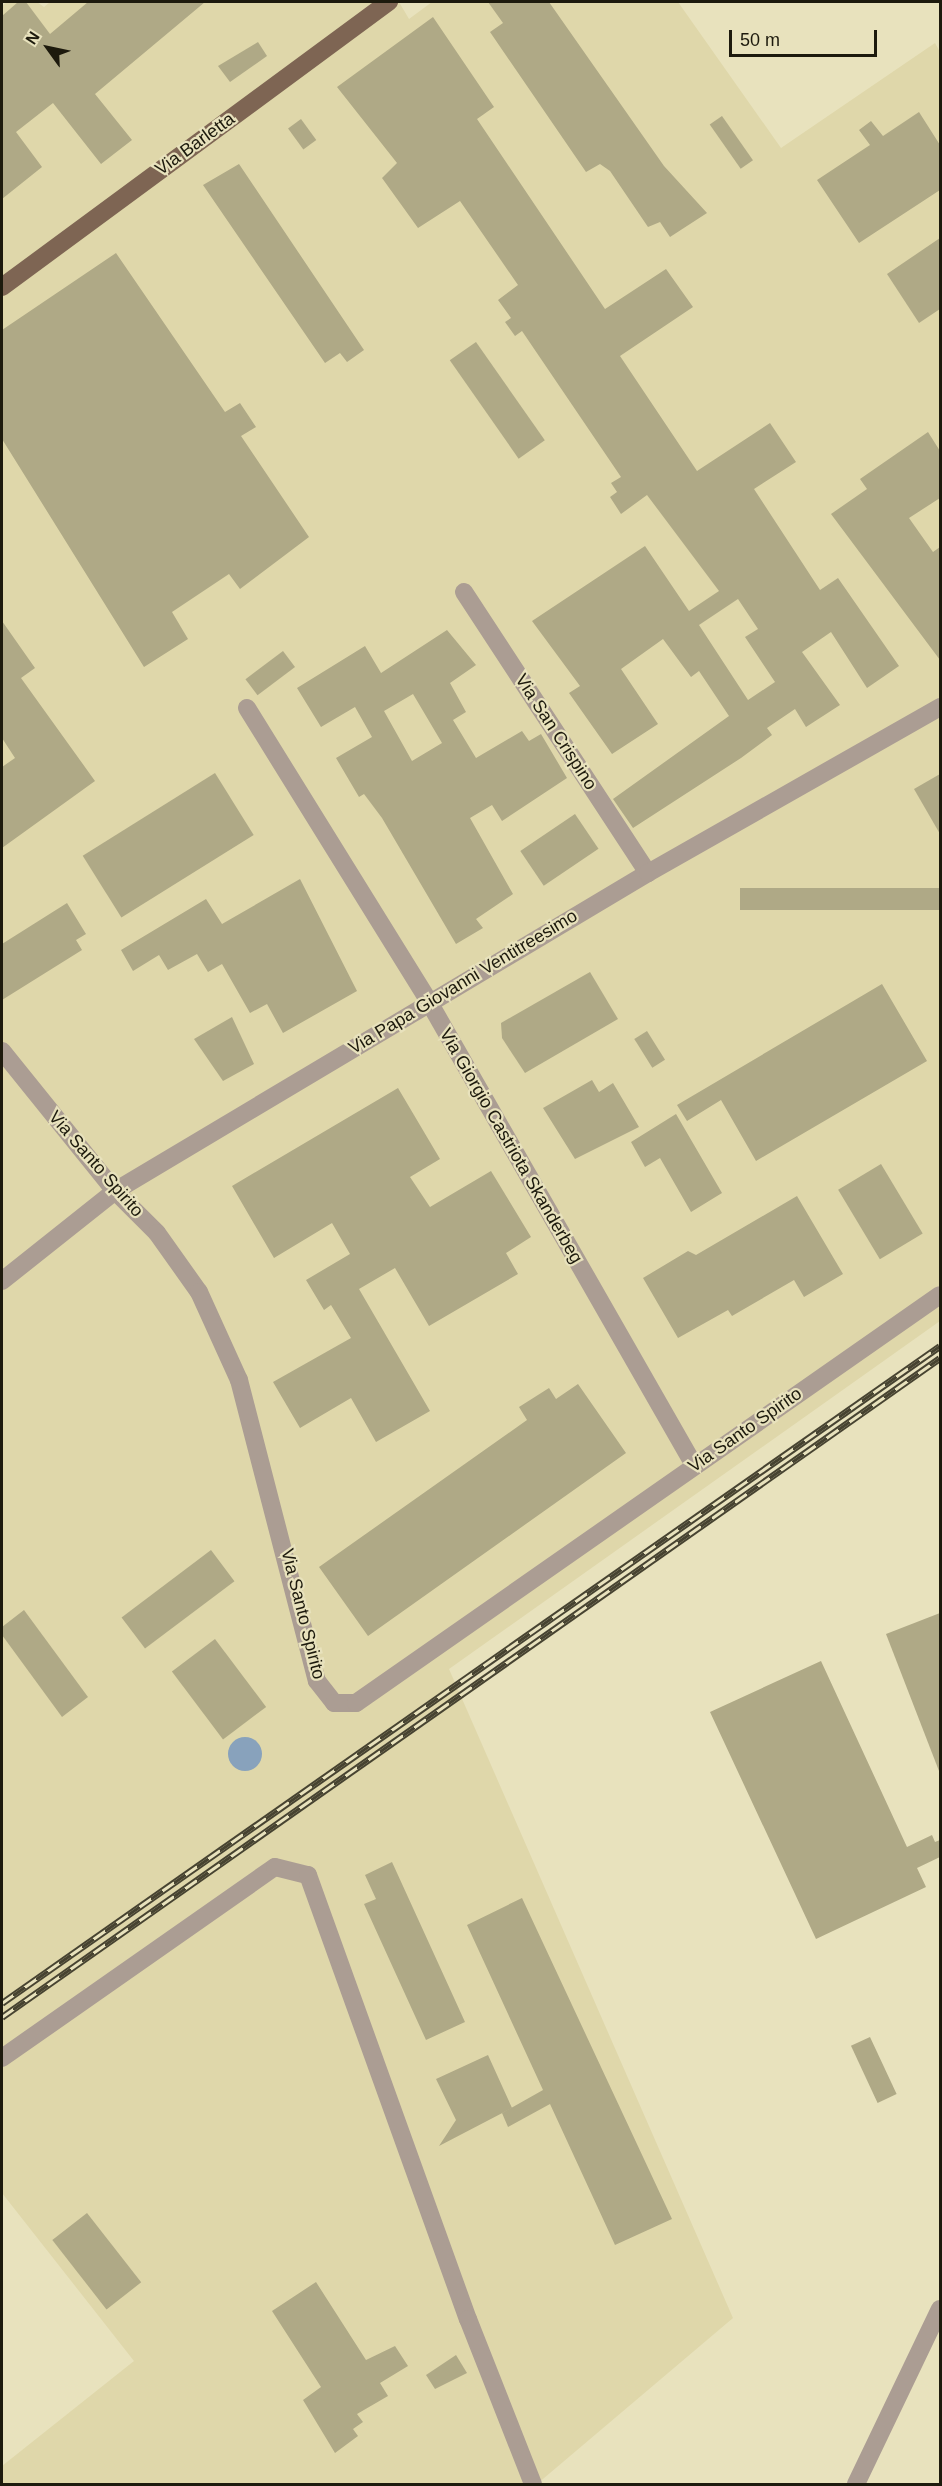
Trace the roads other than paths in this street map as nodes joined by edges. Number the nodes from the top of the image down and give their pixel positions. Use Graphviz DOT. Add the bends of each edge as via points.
graph roads {
  1 [pos="389,2"];
  2 [pos="2,287"];
  3 [pos="464,592"];
  4 [pos="940,707"];
  5 [pos="247,708"];
  6 [pos="648,873"];
  7 [pos="429,1002"];
  8 [pos="2,1051"];
  9 [pos="115,1191"];
  10 [pos="2,1281"];
  11 [pos="940,1295"];
  12 [pos="694,1465"];
  13 [pos="2,2058"];
  14 [pos="940,2309"];
  15 [pos="533,2484"];
  16 [pos="856,2484"];
  1 -- 2 [label="main road, Via Barletta"];
  3 -- 6 [label="street, Via San Crispino"];
  4 -- 6 [label="street, Via Papa Giovanni Ventitreesimo"];
  5 -- 7 [label="street, Via Giorgio Castriota Skanderbeg"];
  6 -- 7 [label="street, Via Papa Giovanni Ventitreesimo"];
  7 -- 9 [label="street, Via Papa Giovanni Ventitreesimo"];
  7 -- 12 [label="street, Via Giorgio Castriota Skanderbeg"];
  8 -- 9 [label="street, Via Santo Spirito"];
  9 -- 10 [label="street, Via Papa Giovanni Ventitreesimo"];
  9 -- 12 [label="street, Via Santo Spirito" via="157,1233 199,1292 239,1380 317,1681 334,1703 356,1703"];
  11 -- 12 [label="street, Via Santo Spirito"];
  13 -- 15 [label="street" via="275,1867 308,1875 468,2319"];
  14 -- 16 [label="street"];
}
